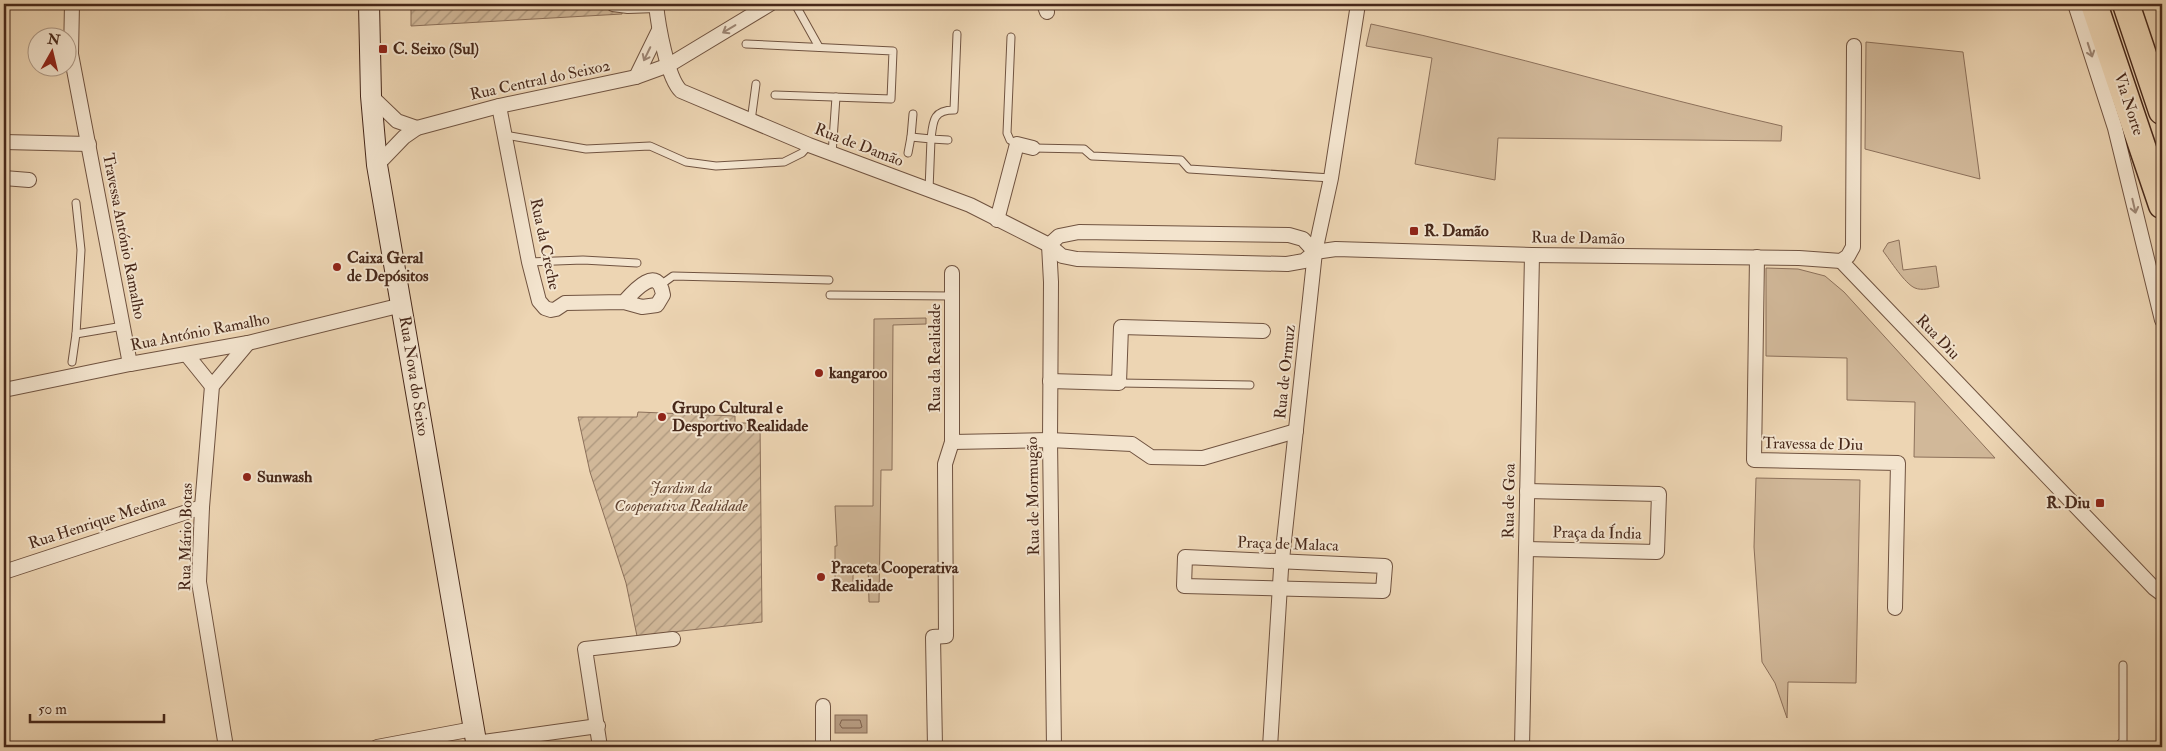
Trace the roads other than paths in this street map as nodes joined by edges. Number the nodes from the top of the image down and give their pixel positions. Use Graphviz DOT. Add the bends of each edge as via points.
graph roads {
  1 [pos="72,4"];
  2 [pos="369,4"];
  3 [pos="613,4"];
  4 [pos="770,4"];
  5 [pos="795,4"];
  6 [pos="1358,4"];
  7 [pos="2075,4"];
  8 [pos="2094,4"];
  9 [pos="2126,4"];
  10 [pos="2139,4"];
  11 [pos="656,5"];
  12 [pos="659,30"];
  13 [pos="957,34"];
  14 [pos="1011,37"];
  15 [pos="746,44"];
  16 [pos="1854,46"];
  17 [pos="819,47"];
  18 [pos="669,65"];
  19 [pos="636,77"];
  20 [pos="2151,82"];
  21 [pos="756,84"];
  22 [pos="775,94"];
  23 [pos="371,96"];
  24 [pos="836,97"];
  25 [pos="499,106"];
  26 [pos="2162,111"];
  27 [pos="912,114"];
  28 [pos="751,121"];
  29 [pos="418,128"];
  30 [pos="504,135"];
  31 [pos="912,137"];
  32 [pos="931,139"];
  33 [pos="948,140"];
  34 [pos="4,142"];
  35 [pos="89,144"];
  36 [pos="1017,144"];
  37 [pos="809,145"];
  38 [pos="1033,148"];
  39 [pos="908,152"];
  40 [pos="832,154"];
  41 [pos="377,165"];
  42 [pos="4,178"];
  43 [pos="1331,178"];
  44 [pos="29,180"];
  45 [pos="929,190"];
  46 [pos="76,203"];
  47 [pos="2162,205"];
  48 [pos="997,220"];
  49 [pos="1049,245"];
  50 [pos="1315,252"];
  51 [pos="1532,256"];
  52 [pos="1757,257"];
  53 [pos="1841,261"];
  54 [pos="529,262"];
  55 [pos="637,263"];
  56 [pos="952,273"];
  57 [pos="829,280"];
  58 [pos="659,286"];
  59 [pos="830,294"];
  60 [pos="952,296"];
  61 [pos="624,302"];
  62 [pos="402,305"];
  63 [pos="2162,320"];
  64 [pos="123,326"];
  65 [pos="1263,331"];
  66 [pos="76,334"];
  67 [pos="248,343"];
  68 [pos="187,355"];
  69 [pos="72,362"];
  70 [pos="130,364"];
  71 [pos="1050,381"];
  72 [pos="1119,383"];
  73 [pos="1250,385"];
  74 [pos="212,386"];
  75 [pos="4,390"];
  76 [pos="1296,431"];
  77 [pos="1050,440"];
  78 [pos="952,442"];
  79 [pos="1527,491"];
  80 [pos="202,507"];
  81 [pos="1526,549"];
  82 [pos="1282,561"];
  83 [pos="4,572"];
  84 [pos="1280,589"];
  85 [pos="2162,594"];
  86 [pos="1895,608"];
  87 [pos="673,639"];
  88 [pos="2123,665"];
  89 [pos="823,706"];
  90 [pos="598,726"];
  91 [pos="475,740"];
  92 [pos="226,747"];
  93 [pos="377,747"];
  94 [pos="600,747"];
  95 [pos="823,747"];
  96 [pos="935,747"];
  97 [pos="1054,747"];
  98 [pos="1270,747"];
  99 [pos="1522,747"];
  100 [pos="2117,747"];
  1 -- 35 [label="street, Travessa António Ramalho" via="71,54"];
  2 -- 23 [label="main road, Rua Nova do Seixo"];
  3 -- 11 [label="street"];
  4 -- 18 [label="street, Rua Central do Seixo2, one-way"];
  5 -- 17 [label="lane"];
  6 -- 43 [label="street, Rua de Ormuz"];
  7 -- 63 [label="street, one-way" via="2115,128"];
  8 -- 47 [label="highway, Via Norte"];
  9 -- 20 [label="highway, Via Norte"];
  10 -- 20 [label="highway"];
  11 -- 12 [label="street, Rua de Damão"];
  12 -- 18 [label="street, Rua de Damão"];
  12 -- 19 [label="street, one-way"];
  13 -- 32 [label="lane" via="954,110 945,110 934,118"];
  14 -- 36 [label="lane" via="1007,133"];
  15 -- 17 [label="lane"];
  16 -- 53 [label="street" via="1853,247"];
  17 -- 24 [label="lane" via="893,51 891,99"];
  18 -- 19 [label="street, Rua Central do Seixo2"];
  18 -- 28 [label="street, Rua de Damão" via="681,91"];
  19 -- 25 [label="street, Rua Central do Seixo2"];
  20 -- 26 [label="highway, Via Norte"];
  21 -- 28 [label="lane"];
  22 -- 24 [label="lane"];
  23 -- 29 [label="street" via="397,121"];
  23 -- 41 [label="main road, Rua Nova do Seixo"];
  24 -- 40 [label="lane"];
  25 -- 29 [label="street, Rua Central do Seixo2"];
  25 -- 30 [label="street, Rua da Creche"];
  27 -- 31 [label="lane"];
  28 -- 37 [label="street, Rua de Damão"];
  29 -- 41 [label="street, Rua Central do Seixo2" via="404,137"];
  30 -- 37 [label="lane" via="586,148 650,146 686,162 716,166 784,162 802,153"];
  30 -- 54 [label="street, Rua da Creche"];
  31 -- 32 [label="lane"];
  31 -- 39 [label="lane"];
  32 -- 33 [label="lane"];
  32 -- 45 [label="lane"];
  34 -- 35 [label="street"];
  35 -- 64 [label="street, Travessa António Ramalho"];
  36 -- 38 [label="street"];
  36 -- 48 [label="street"];
  37 -- 40 [label="street, Rua de Damão"];
  38 -- 43 [label="lane" via="1084,149 1092,156 1181,160 1189,169"];
  40 -- 45 [label="street, Rua de Damão"];
  41 -- 62 [label="main road, Rua Nova do Seixo"];
  42 -- 44 [label="street"];
  43 -- 50 [label="street, Rua de Ormuz"];
  45 -- 48 [label="street, Rua de Damão"];
  46 -- 66 [label="lane" via="81,250"];
  48 -- 49 [label="street, Rua de Damão"];
  49 -- 50 [label="street, Rua de Damão" via="1062,256 1087,260 1287,264 1304,262"];
  49 -- 50 [label="street" via="1059,236 1078,232 1288,235 1303,238"];
  49 -- 71 [label="street, Rua de Mormugão"];
  50 -- 51 [label="street, Rua de Damão" via="1336,249"];
  50 -- 76 [label="street, Rua de Ormuz"];
  51 -- 52 [label="street, Rua de Damão"];
  51 -- 79 [label="street, Rua de Goa"];
  52 -- 53 [label="street, Rua de Damão"];
  52 -- 86 [label="street, Travessa de Diu" via="1754,460 1898,463"];
  53 -- 85 [label="street, Rua Diu"];
  54 -- 55 [label="lane"];
  54 -- 61 [label="street, Rua da Creche" via="539,301 545,308 556,308 565,303"];
  56 -- 60 [label="street, Rua da Realidade"];
  57 -- 58 [label="lane" via="673,276"];
  58 -- 61 [label="street" via="649,280 642,283"];
  58 -- 61 [label="street, Rua da Creche" via="663,295 657,305 642,307"];
  59 -- 60 [label="lane"];
  60 -- 78 [label="street, Rua da Realidade"];
  62 -- 67 [label="street, Rua António Ramalho"];
  62 -- 91 [label="main road, Rua Nova do Seixo"];
  64 -- 66 [label="lane"];
  64 -- 70 [label="street, Travessa António Ramalho"];
  65 -- 72 [label="street" via="1120,327"];
  66 -- 69 [label="lane"];
  67 -- 68 [label="street, Rua António Ramalho"];
  67 -- 74 [label="street"];
  68 -- 70 [label="street, Rua António Ramalho"];
  68 -- 74 [label="street"];
  70 -- 75 [label="street, Rua António Ramalho"];
  71 -- 72 [label="street"];
  71 -- 77 [label="street, Rua de Mormugão"];
  72 -- 73 [label="lane"];
  74 -- 80 [label="street, Rua Mário Botas"];
  76 -- 77 [label="street" via="1203,458 1151,457 1132,444"];
  76 -- 82 [label="street, Rua de Ormuz"];
  77 -- 78 [label="street"];
  77 -- 97 [label="street, Rua de Mormugão"];
  78 -- 96 [label="street, Rua da Realidade" via="945,464 946,636 933,637"];
  79 -- 81 [label="street, Rua de Goa"];
  79 -- 81 [label="street, Praça da Índia" via="1659,494 1657,552"];
  80 -- 83 [label="street, Rua Henrique Medina"];
  80 -- 92 [label="street, Rua Mário Botas" via="199,582"];
  81 -- 99 [label="street, Rua de Goa"];
  82 -- 84 [label="street, Rua de Ormuz"];
  82 -- 84 [label="street, Praça de Malaca" via="1185,557 1184,586"];
  82 -- 84 [label="street, Praça de Malaca" via="1385,566 1384,583 1383,591"];
  84 -- 98 [label="street, Rua de Ormuz"];
  87 -- 90 [label="street" via="585,649"];
  88 -- 100 [label="lane" via="2123,741"];
  89 -- 95 [label="street"];
  90 -- 91 [label="street"];
  90 -- 94 [label="street"];
  91 -- 93 [label="street"];
}
